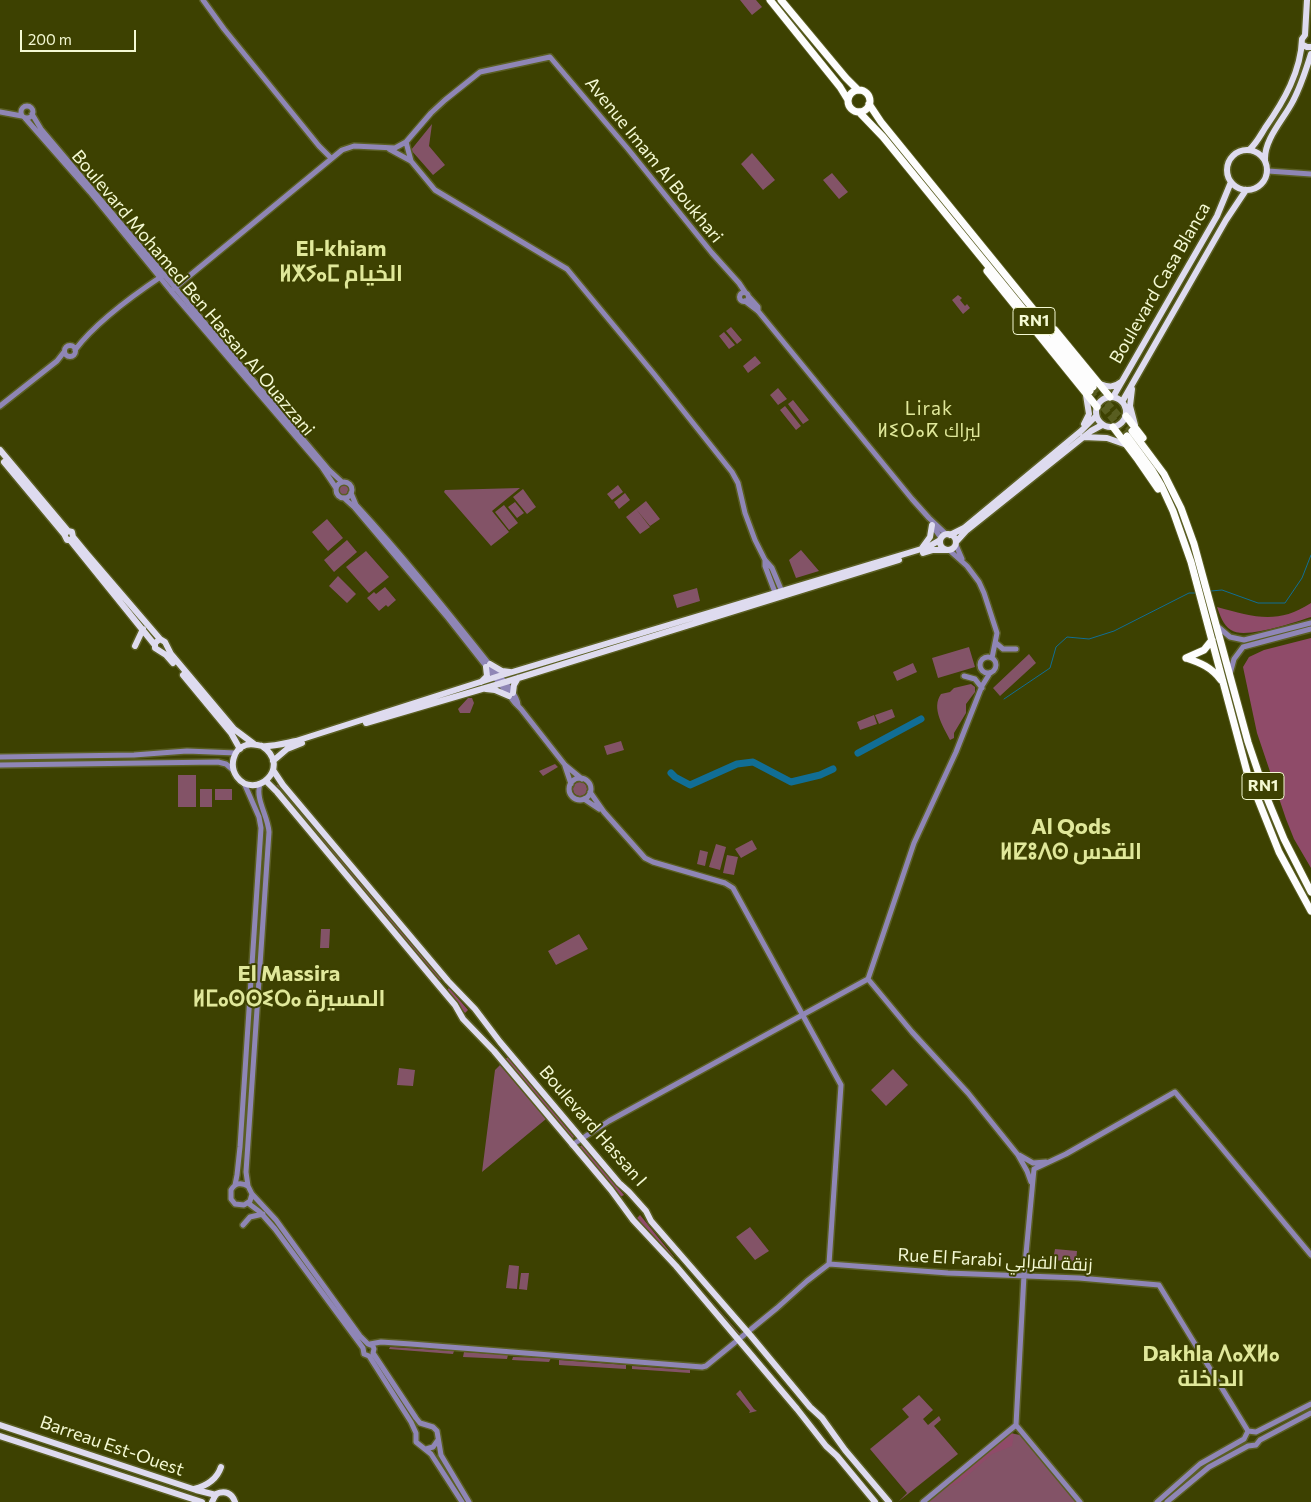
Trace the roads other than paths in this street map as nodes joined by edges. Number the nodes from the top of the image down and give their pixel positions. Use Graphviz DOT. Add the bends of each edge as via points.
graph roads {
  1 [pos="204,0"];
  2 [pos="770,0"];
  3 [pos="781,0"];
  4 [pos="1307,0"];
  5 [pos="1308,35"];
  6 [pos="1303,45"];
  7 [pos="1311,47"];
  8 [pos="1311,54"];
  9 [pos="858,90"];
  10 [pos="848,100"];
  11 [pos="870,104"];
  12 [pos="21,109"];
  13 [pos="2,112"];
  14 [pos="859,112"];
  15 [pos="32,114"];
  16 [pos="24,117"];
  17 [pos="406,142"];
  18 [pos="389,149"];
  19 [pos="1249,150"];
  20 [pos="331,158"];
  21 [pos="411,161"];
  22 [pos="1265,161"];
  23 [pos="1268,171"];
  24 [pos="1311,174"];
  25 [pos="1231,182"];
  26 [pos="1246,190"];
  27 [pos="980,250"];
  28 [pos="161,276"];
  29 [pos="172,289"];
  30 [pos="73,348"];
  31 [pos="66,354"];
  32 [pos="1122,381"];
  33 [pos="1134,383"];
  34 [pos="1092,389"];
  35 [pos="1111,397"];
  36 [pos="1122,402"];
  37 [pos="0,406"];
  38 [pos="1097,407"];
  39 [pos="1096,416"];
  40 [pos="1126,416"];
  41 [pos="1102,424"];
  42 [pos="1113,427"];
  43 [pos="1131,431"];
  44 [pos="1082,434"];
  45 [pos="1128,445"];
  46 [pos="0,450"];
  47 [pos="0,457"];
  48 [pos="342,482"];
  49 [pos="336,488"];
  50 [pos="351,493"];
  51 [pos="344,498"];
  52 [pos="928,518"];
  53 [pos="932,525"];
  54 [pos="66,533"];
  55 [pos="944,537"];
  56 [pos="72,538"];
  57 [pos="956,543"];
  58 [pos="921,549"];
  59 [pos="947,550"];
  60 [pos="963,561"];
  61 [pos="1195,562"];
  62 [pos="780,595"];
  63 [pos="1311,623"];
  64 [pos="1216,624"];
  65 [pos="143,629"];
  66 [pos="1311,629"];
  67 [pos="160,639"];
  68 [pos="1212,640"];
  69 [pos="154,644"];
  70 [pos="996,644"];
  71 [pos="166,645"];
  72 [pos="135,646"];
  73 [pos="1016,648"];
  74 [pos="160,650"];
  75 [pos="989,658"];
  76 [pos="488,666"];
  77 [pos="982,670"];
  78 [pos="990,672"];
  79 [pos="517,674"];
  80 [pos="1230,675"];
  81 [pos="964,676"];
  82 [pos="497,677"];
  83 [pos="1223,682"];
  84 [pos="502,683"];
  85 [pos="481,686"];
  86 [pos="982,687"];
  87 [pos="511,695"];
  88 [pos="254,744"];
  89 [pos="262,746"];
  90 [pos="238,751"];
  91 [pos="0,757"];
  92 [pos="274,761"];
  93 [pos="0,765"];
  94 [pos="565,765"];
  95 [pos="233,770"];
  96 [pos="273,770"];
  97 [pos="582,779"];
  98 [pos="263,782"];
  99 [pos="244,783"];
  100 [pos="571,784"];
  101 [pos="590,792"];
  102 [pos="584,799"];
  103 [pos="604,812"];
  104 [pos="1311,892"];
  105 [pos="1311,911"];
  106 [pos="868,979"];
  107 [pos="802,1016"];
  108 [pos="581,1138"];
  109 [pos="572,1145"];
  110 [pos="1018,1155"];
  111 [pos="1031,1162"];
  112 [pos="1049,1162"];
  113 [pos="1030,1169"];
  114 [pos="235,1185"];
  115 [pos="248,1186"];
  116 [pos="252,1194"];
  117 [pos="248,1203"];
  118 [pos="263,1214"];
  119 [pos="243,1225"];
  120 [pos="1311,1255"];
  121 [pos="829,1264"];
  122 [pos="1024,1275"];
  123 [pos="747,1331"];
  124 [pos="738,1338"];
  125 [pos="388,1343"];
  126 [pos="369,1344"];
  127 [pos="363,1348"];
  128 [pos="372,1353"];
  129 [pos="1311,1404"];
  130 [pos="1311,1413"];
  131 [pos="0,1425"];
  132 [pos="1016,1425"];
  133 [pos="425,1426"];
  134 [pos="1248,1431"];
  135 [pos="1256,1432"];
  136 [pos="416,1433"];
  137 [pos="0,1436"];
  138 [pos="1244,1439"];
  139 [pos="438,1440"];
  140 [pos="1260,1440"];
  141 [pos="1248,1446"];
  142 [pos="426,1449"];
  143 [pos="221,1467"];
  144 [pos="192,1489"];
  145 [pos="216,1495"];
  146 [pos="236,1501"];
  147 [pos="202,1502"];
  148 [pos="212,1502"];
  149 [pos="462,1502"];
  150 [pos="469,1502"];
  151 [pos="875,1502"];
  152 [pos="889,1502"];
  153 [pos="923,1502"];
  154 [pos="1080,1502"];
  155 [pos="1157,1502"];
  156 [pos="1167,1502"];
  1 -- 20 [label="street" via="245,55"];
  2 -- 10 [label="highway"];
  3 -- 9 [label="highway"];
  4 -- 5 [label="main road"];
  5 -- 6 [label="main road" via="1302,39"];
  6 -- 7 [label="main road"];
  6 -- 19 [label="main road" via="1287,93"];
  8 -- 22 [label="main road" via="1293,101 1266,149"];
  9 -- 10 [label="highway"];
  9 -- 11 [label="highway" via="867,94"];
  10 -- 14 [label="highway" via="851,108"];
  11 -- 14 [label="highway"];
  11 -- 27 [label="highway"];
  12 -- 13 [label="street"];
  12 -- 15 [label="street" via="30,107"];
  12 -- 16 [label="street"];
  13 -- 16 [label="street"];
  14 -- 27 [label="highway"];
  15 -- 16 [label="street" via="29,118"];
  15 -- 28 [label="street, Boulevard Mohamed Ben Hassan Al Ouazzani" via="40,129 104,202"];
  16 -- 28 [label="street, Boulevard Mohamed Ben Hassan Al Ouazzani"];
  17 -- 18 [label="street"];
  17 -- 21 [label="street"];
  17 -- 52 [label="street, Avenue Imam Al Boukhari" via="431,112 480,72 550,58 736,280 745,296"];
  18 -- 20 [label="street" via="350,147"];
  18 -- 21 [label="street"];
  19 -- 22 [label="main road"];
  19 -- 25 [label="main road" via="1234,155 1230,160 1228,173"];
  20 -- 29 [label="street"];
  21 -- 62 [label="street" via="435,190 567,269 732,472 755,540 772,568"];
  22 -- 23 [label="main road"];
  23 -- 24 [label="street"];
  23 -- 26 [label="main road" via="1260,186"];
  25 -- 26 [label="main road"];
  25 -- 32 [label="main road, Boulevard Casa Blanca" via="1217,216"];
  26 -- 33 [label="main road, Boulevard Casa Blanca"];
  27 -- 34 [label="highway" via="988,251 1018,285"];
  27 -- 34 [label="highway" via="978,259 1002,291"];
  28 -- 29 [label="street, Boulevard Mohamed Ben Hassan Al Ouazzani"];
  28 -- 30 [label="street"];
  29 -- 48 [label="street, Boulevard Mohamed Ben Hassan Al Ouazzani"];
  29 -- 49 [label="street, Boulevard Mohamed Ben Hassan Al Ouazzani" via="322,467"];
  30 -- 31 [label="street" via="66,347"];
  30 -- 31 [label="street" via="73,356"];
  31 -- 37 [label="street"];
  32 -- 34 [label="main road" via="1114,386"];
  32 -- 35 [label="main road, Boulevard Casa Blanca"];
  33 -- 36 [label="main road, Boulevard Casa Blanca"];
  33 -- 43 [label="main road" via="1130,406"];
  34 -- 35 [label="highway"];
  34 -- 38 [label="highway"];
  34 -- 44 [label="main road"];
  35 -- 36 [label="main road"];
  35 -- 38 [label="main road" via="1102,400"];
  36 -- 40 [label="main road"];
  38 -- 39 [label="main road"];
  39 -- 41 [label="main road"];
  39 -- 44 [label="main road"];
  40 -- 42 [label="main road" via="1123,422"];
  40 -- 43 [label="highway"];
  41 -- 42 [label="main road"];
  41 -- 44 [label="main road"];
  42 -- 45 [label="highway"];
  43 -- 61 [label="highway, RN1" via="1161,485"];
  43 -- 61 [label="highway" via="1164,466 1185,506 1199,554"];
  44 -- 45 [label="main road"];
  44 -- 55 [label="main road" via="964,528"];
  44 -- 57 [label="main road" via="966,530"];
  45 -- 61 [label="highway" via="1156,487 1186,556"];
  46 -- 54 [label="main road"];
  47 -- 54 [label="main road"];
  48 -- 49 [label="street"];
  48 -- 50 [label="street" via="350,485"];
  49 -- 51 [label="street" via="338,495"];
  50 -- 51 [label="street"];
  50 -- 76 [label="street" via="356,505 450,614"];
  51 -- 76 [label="street"];
  52 -- 53 [label="street, Avenue Imam Al Boukhari"];
  52 -- 55 [label="street, Avenue Imam Al Boukhari"];
  53 -- 55 [label="street, Avenue Imam Al Boukhari"];
  53 -- 58 [label="main road" via="930,537"];
  54 -- 56 [label="main road" via="72,532"];
  55 -- 57 [label="main road" via="954,537"];
  55 -- 58 [label="main road"];
  55 -- 59 [label="main road" via="941,546"];
  56 -- 65 [label="main road"];
  56 -- 67 [label="main road"];
  57 -- 59 [label="main road"];
  57 -- 60 [label="street"];
  58 -- 62 [label="main road"];
  59 -- 60 [label="street"];
  59 -- 62 [label="main road" via="929,551"];
  60 -- 70 [label="street" via="979,582 997,633"];
  61 -- 64 [label="highway, RN1"];
  61 -- 68 [label="highway, RN1" via="1198,590"];
  62 -- 79 [label="main road"];
  63 -- 64 [label="street" via="1244,640 1230,637"];
  64 -- 80 [label="highway, RN1"];
  65 -- 69 [label="main road"];
  65 -- 72 [label="main road"];
  66 -- 80 [label="street" via="1243,647 1234,659"];
  67 -- 69 [label="main road"];
  67 -- 71 [label="main road"];
  68 -- 83 [label="highway, RN1"];
  68 -- 83 [label="highway" via="1204,650 1186,658 1210,668"];
  69 -- 74 [label="main road"];
  70 -- 73 [label="street" via="1003,649"];
  70 -- 75 [label="street"];
  71 -- 74 [label="main road"];
  71 -- 88 [label="main road" via="232,727"];
  74 -- 90 [label="main road" via="231,733"];
  75 -- 77 [label="street" via="981,662"];
  75 -- 78 [label="street" via="996,666"];
  76 -- 79 [label="main road"];
  76 -- 82 [label="street"];
  76 -- 85 [label="main road"];
  77 -- 78 [label="street"];
  77 -- 86 [label="street"];
  78 -- 86 [label="street"];
  79 -- 82 [label="main road"];
  79 -- 84 [label="main road"];
  79 -- 87 [label="main road"];
  80 -- 104 [label="highway, RN1" via="1267,798"];
  81 -- 86 [label="street" via="976,678"];
  82 -- 84 [label="street"];
  82 -- 85 [label="main road"];
  83 -- 105 [label="highway, RN1" via="1259,804 1279,852"];
  84 -- 85 [label="main road"];
  84 -- 87 [label="street"];
  85 -- 87 [label="main road"];
  85 -- 89 [label="main road" via="296,741"];
  85 -- 92 [label="main road" via="298,744"];
  86 -- 106 [label="street" via="914,843"];
  87 -- 94 [label="street"];
  88 -- 89 [label="main road"];
  88 -- 90 [label="main road"];
  89 -- 92 [label="main road"];
  90 -- 91 [label="street"];
  90 -- 95 [label="main road" via="233,759"];
  92 -- 96 [label="main road"];
  93 -- 95 [label="street" via="218,762"];
  94 -- 97 [label="street"];
  94 -- 100 [label="street"];
  95 -- 99 [label="main road"];
  96 -- 98 [label="main road"];
  96 -- 108 [label="main road, Boulevard Hassan I"];
  97 -- 100 [label="street"];
  97 -- 101 [label="street" via="590,784"];
  98 -- 99 [label="main road"];
  98 -- 109 [label="main road, Boulevard Hassan I" via="277,792 457,1007 463,1019 494,1051"];
  98 -- 115 [label="street" via="259,796 269,832 246,1172"];
  99 -- 114 [label="street" via="262,828"];
  100 -- 102 [label="street" via="572,796"];
  101 -- 102 [label="street"];
  101 -- 103 [label="street"];
  102 -- 103 [label="street"];
  103 -- 107 [label="street" via="647,859 733,888"];
  106 -- 107 [label="street"];
  106 -- 110 [label="street"];
  107 -- 108 [label="street"];
  107 -- 121 [label="street" via="841,1085"];
  108 -- 109 [label="street"];
  108 -- 123 [label="main road, Boulevard Hassan I" via="619,1183 631,1192"];
  109 -- 124 [label="main road, Boulevard Hassan I" via="633,1220"];
  110 -- 111 [label="street"];
  110 -- 113 [label="street"];
  111 -- 112 [label="street"];
  111 -- 113 [label="street"];
  111 -- 113 [label="street" via="1026,1163"];
  112 -- 113 [label="street"];
  112 -- 120 [label="street" via="1175,1092"];
  113 -- 122 [label="street"];
  114 -- 115 [label="street"];
  114 -- 117 [label="street" via="230,1193 233,1202 241,1206"];
  115 -- 116 [label="street"];
  116 -- 117 [label="street"];
  116 -- 126 [label="street" via="271,1214"];
  117 -- 118 [label="street"];
  118 -- 119 [label="street" via="250,1218"];
  118 -- 127 [label="street"];
  121 -- 122 [label="street, Rue El Farabi زنقة الفرابي"];
  121 -- 123 [label="street"];
  122 -- 132 [label="street"];
  122 -- 134 [label="street, Rue El Farabi زنقة الفرابي" via="1159,1285"];
  123 -- 124 [label="street"];
  123 -- 152 [label="main road, Boulevard Hassan I"];
  124 -- 125 [label="street" via="706,1366 699,1367"];
  124 -- 151 [label="main road, Boulevard Hassan I"];
  125 -- 126 [label="street"];
  125 -- 128 [label="street"];
  126 -- 127 [label="street"];
  126 -- 128 [label="street" via="373,1346"];
  127 -- 128 [label="street" via="364,1354"];
  128 -- 133 [label="street" via="416,1418"];
  128 -- 136 [label="street"];
  129 -- 135 [label="street"];
  130 -- 140 [label="street"];
  131 -- 144 [label="main road, Barreau Est-Ouest"];
  132 -- 153 [label="street"];
  132 -- 154 [label="street"];
  133 -- 136 [label="street"];
  133 -- 139 [label="street" via="435,1429"];
  134 -- 135 [label="street"];
  134 -- 138 [label="street"];
  135 -- 140 [label="street"];
  136 -- 142 [label="street" via="416,1442"];
  137 -- 147 [label="main road, Barreau Est-Ouest"];
  138 -- 141 [label="street"];
  138 -- 155 [label="street" via="1200,1464"];
  139 -- 142 [label="street" via="433,1447"];
  139 -- 150 [label="street" via="444,1461"];
  140 -- 141 [label="street" via="1256,1445"];
  141 -- 156 [label="street" via="1209,1467"];
  142 -- 149 [label="street"];
  143 -- 144 [label="main road" via="212,1480"];
  144 -- 145 [label="main road, Barreau Est-Ouest"];
  145 -- 146 [label="main road, Barreau Est-Ouest" via="227,1492"];
  145 -- 148 [label="main road"];
}
